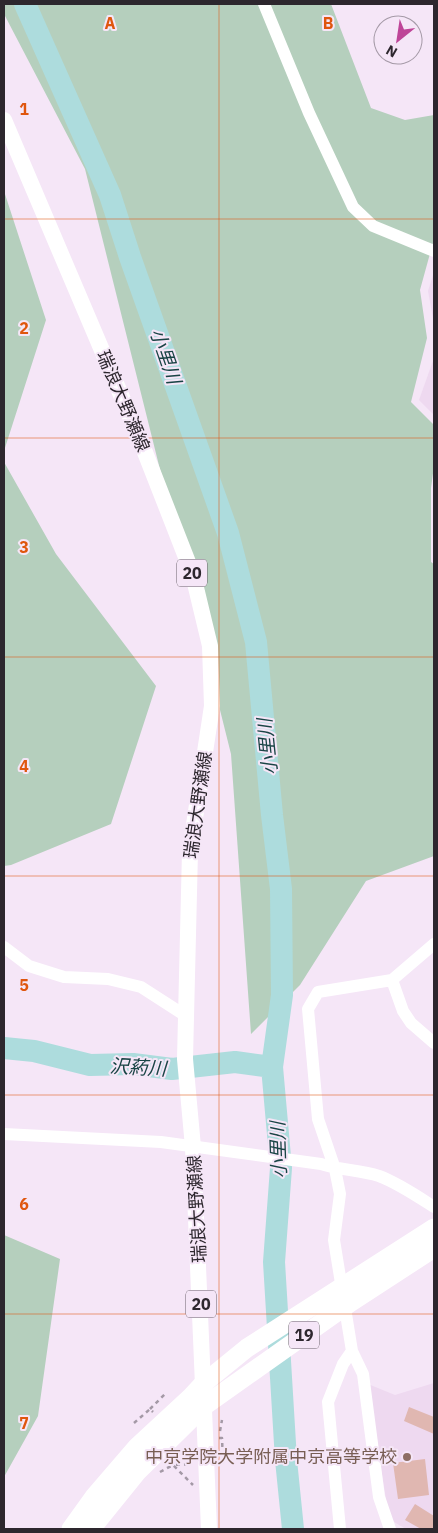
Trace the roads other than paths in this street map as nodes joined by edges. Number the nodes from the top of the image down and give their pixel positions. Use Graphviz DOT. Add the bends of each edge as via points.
graph roads {
  1 [pos="264,4"];
  2 [pos="4,120"];
  3 [pos="434,251"];
  4 [pos="434,944"];
  5 [pos="4,947"];
  6 [pos="392,980"];
  7 [pos="186,1016"];
  8 [pos="434,1043"];
  9 [pos="4,1134"];
  10 [pos="194,1147"];
  11 [pos="335,1169"];
  12 [pos="434,1206"];
  13 [pos="434,1228"];
  14 [pos="434,1248"];
  15 [pos="352,1351"];
  16 [pos="204,1383"];
  17 [pos="204,1406"];
  18 [pos="71,1529"];
  19 [pos="91,1529"];
  20 [pos="209,1529"];
  21 [pos="340,1529"];
  22 [pos="390,1529"];
  1 -- 3 [label="street" via="309,113 353,207 373,226"];
  2 -- 7 [label="main road, 瑞浪大野瀬線 / 20" via="144,450 193,575 210,646 212,706 190,851"];
  4 -- 6 [label="street"];
  5 -- 7 [label="street" via="30,966 64,977 108,979 140,987"];
  6 -- 8 [label="street" via="403,1011 411,1023"];
  6 -- 11 [label="street" via="318,992 308,1009 318,1119"];
  7 -- 10 [label="main road, 瑞浪大野瀬線 / 20" via="185,1059"];
  9 -- 10 [label="street" via="161,1142"];
  10 -- 11 [label="street" via="321,1164"];
  10 -- 16 [label="main road, 瑞浪大野瀬線 / 20"];
  11 -- 12 [label="street" via="378,1176"];
  11 -- 15 [label="street" via="340,1194 334,1240"];
  13 -- 16 [label="highway" via="247,1348"];
  14 -- 17 [label="highway, 19"];
  15 -- 21 [label="street" via="343,1364 328,1402"];
  15 -- 22 [label="street" via="363,1374 379,1497"];
  16 -- 17 [label="main road, 瑞浪大野瀬線 / 20"];
  16 -- 18 [label="highway" via="137,1447"];
  17 -- 19 [label="highway, 19" via="137,1472"];
  17 -- 20 [label="main road, 瑞浪大野瀬線 / 20"];
}
